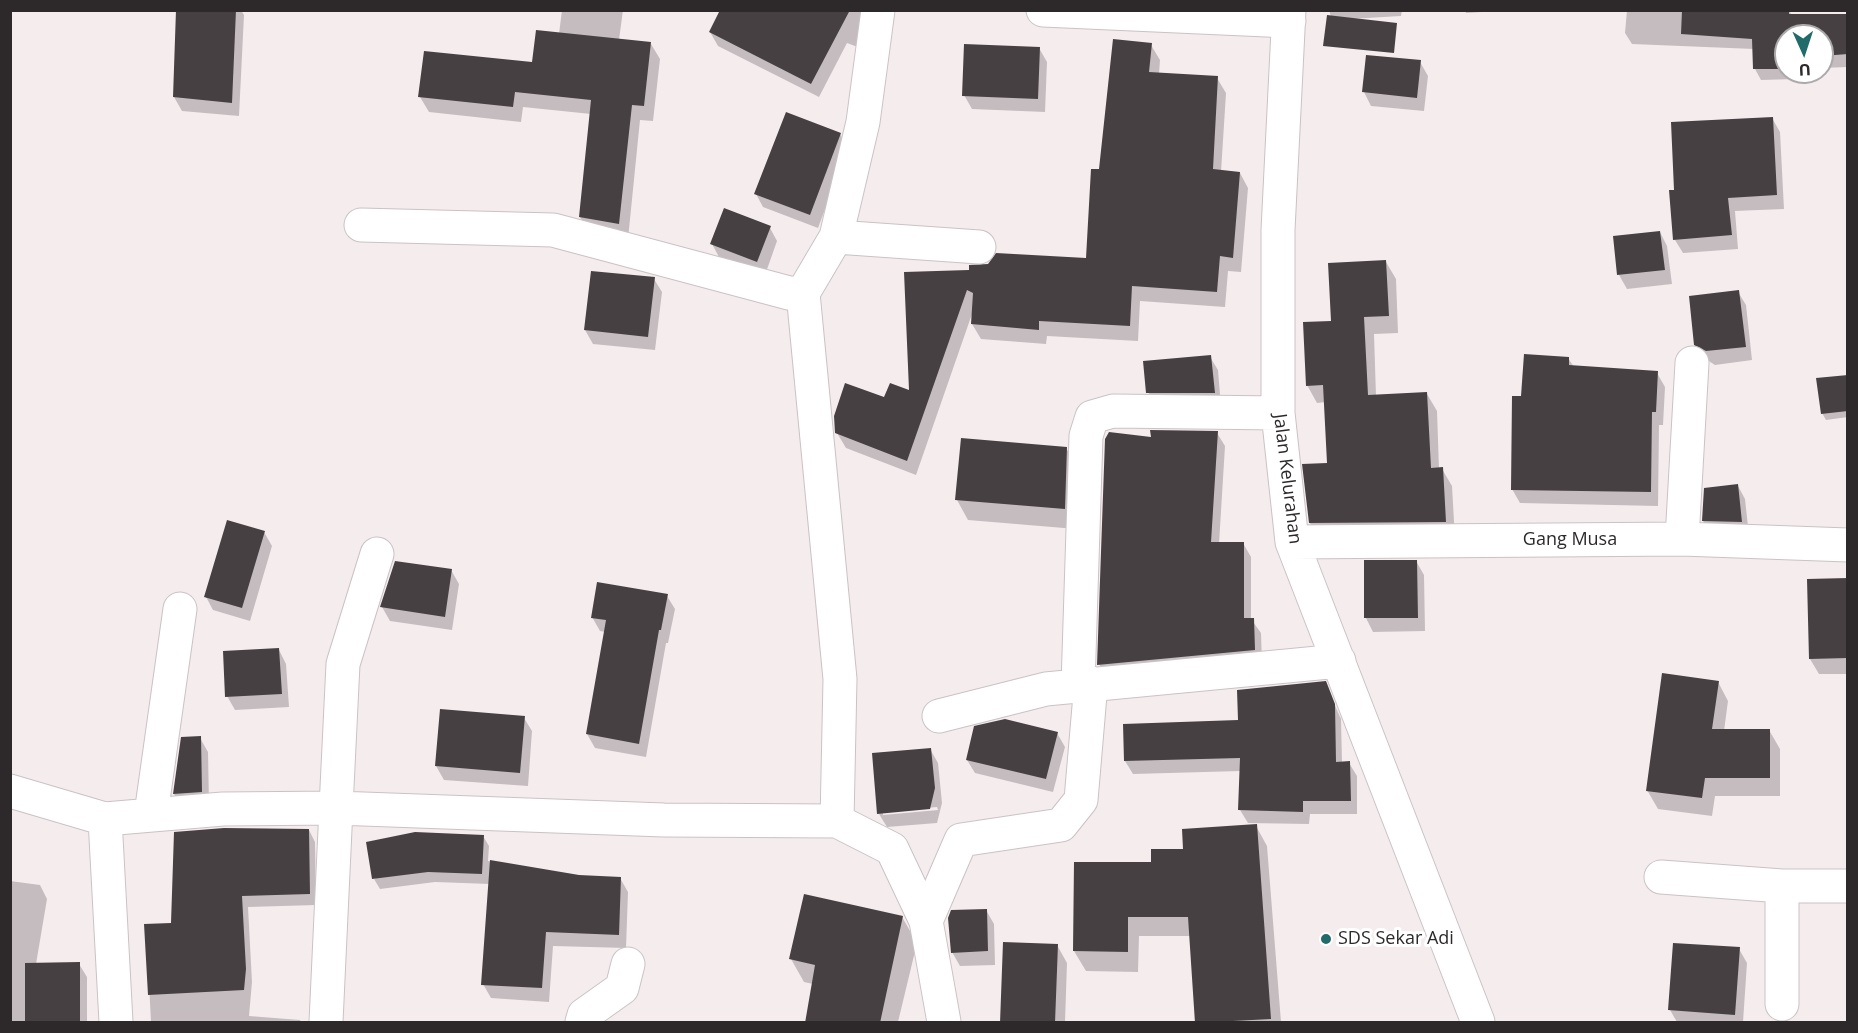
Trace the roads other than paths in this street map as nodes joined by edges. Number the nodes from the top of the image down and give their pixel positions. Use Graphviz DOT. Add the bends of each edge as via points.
graph roads {
  1 [pos="878,10"];
  2 [pos="1043,10"];
  3 [pos="1289,16"];
  4 [pos="360,225"];
  5 [pos="836,237"];
  6 [pos="979,247"];
  7 [pos="803,293"];
  8 [pos="1692,363"];
  9 [pos="1278,412"];
  10 [pos="1682,539"];
  11 [pos="1292,542"];
  12 [pos="1848,545"];
  13 [pos="377,554"];
  14 [pos="180,609"];
  15 [pos="1339,661"];
  16 [pos="1085,684"];
  17 [pos="939,716"];
  18 [pos="10,791"];
  19 [pos="336,808"];
  20 [pos="151,814"];
  21 [pos="105,819"];
  22 [pos="837,821"];
  23 [pos="1661,877"];
  24 [pos="1782,886"];
  25 [pos="1848,886"];
  26 [pos="926,921"];
  27 [pos="628,964"];
  28 [pos="1782,1004"];
  29 [pos="116,1023"];
  30 [pos="326,1023"];
  31 [pos="582,1023"];
  32 [pos="944,1023"];
  33 [pos="1478,1023"];
  1 -- 5 [label="street" via="863,122"];
  2 -- 3 [label="street"];
  3 -- 9 [label="street, Jalan Kelurahan" via="1278,230"];
  4 -- 7 [label="street" via="553,230 789,293"];
  5 -- 6 [label="street"];
  5 -- 7 [label="street"];
  7 -- 22 [label="street" via="840,679"];
  8 -- 10 [label="street"];
  9 -- 11 [label="street, Jalan Kelurahan"];
  9 -- 16 [label="street" via="1113,411 1092,417 1086,436"];
  10 -- 11 [label="street, Gang Musa"];
  10 -- 12 [label="street, Gang Musa"];
  11 -- 15 [label="street, Jalan Kelurahan"];
  13 -- 19 [label="street" via="343,664"];
  14 -- 20 [label="street"];
  15 -- 16 [label="street"];
  15 -- 33 [label="street, Jalan Kelurahan"];
  16 -- 17 [label="street" via="1046,689"];
  16 -- 26 [label="street" via="1081,800 1061,825 961,840"];
  18 -- 21 [label="street"];
  19 -- 20 [label="street"];
  19 -- 22 [label="street" via="664,820"];
  19 -- 30 [label="street"];
  20 -- 21 [label="street"];
  21 -- 29 [label="street"];
  22 -- 26 [label="street" via="892,849"];
  23 -- 24 [label="street"];
  24 -- 25 [label="street"];
  24 -- 28 [label="street"];
  26 -- 32 [label="street"];
  27 -- 31 [label="street" via="622,988 584,1015"];
}
